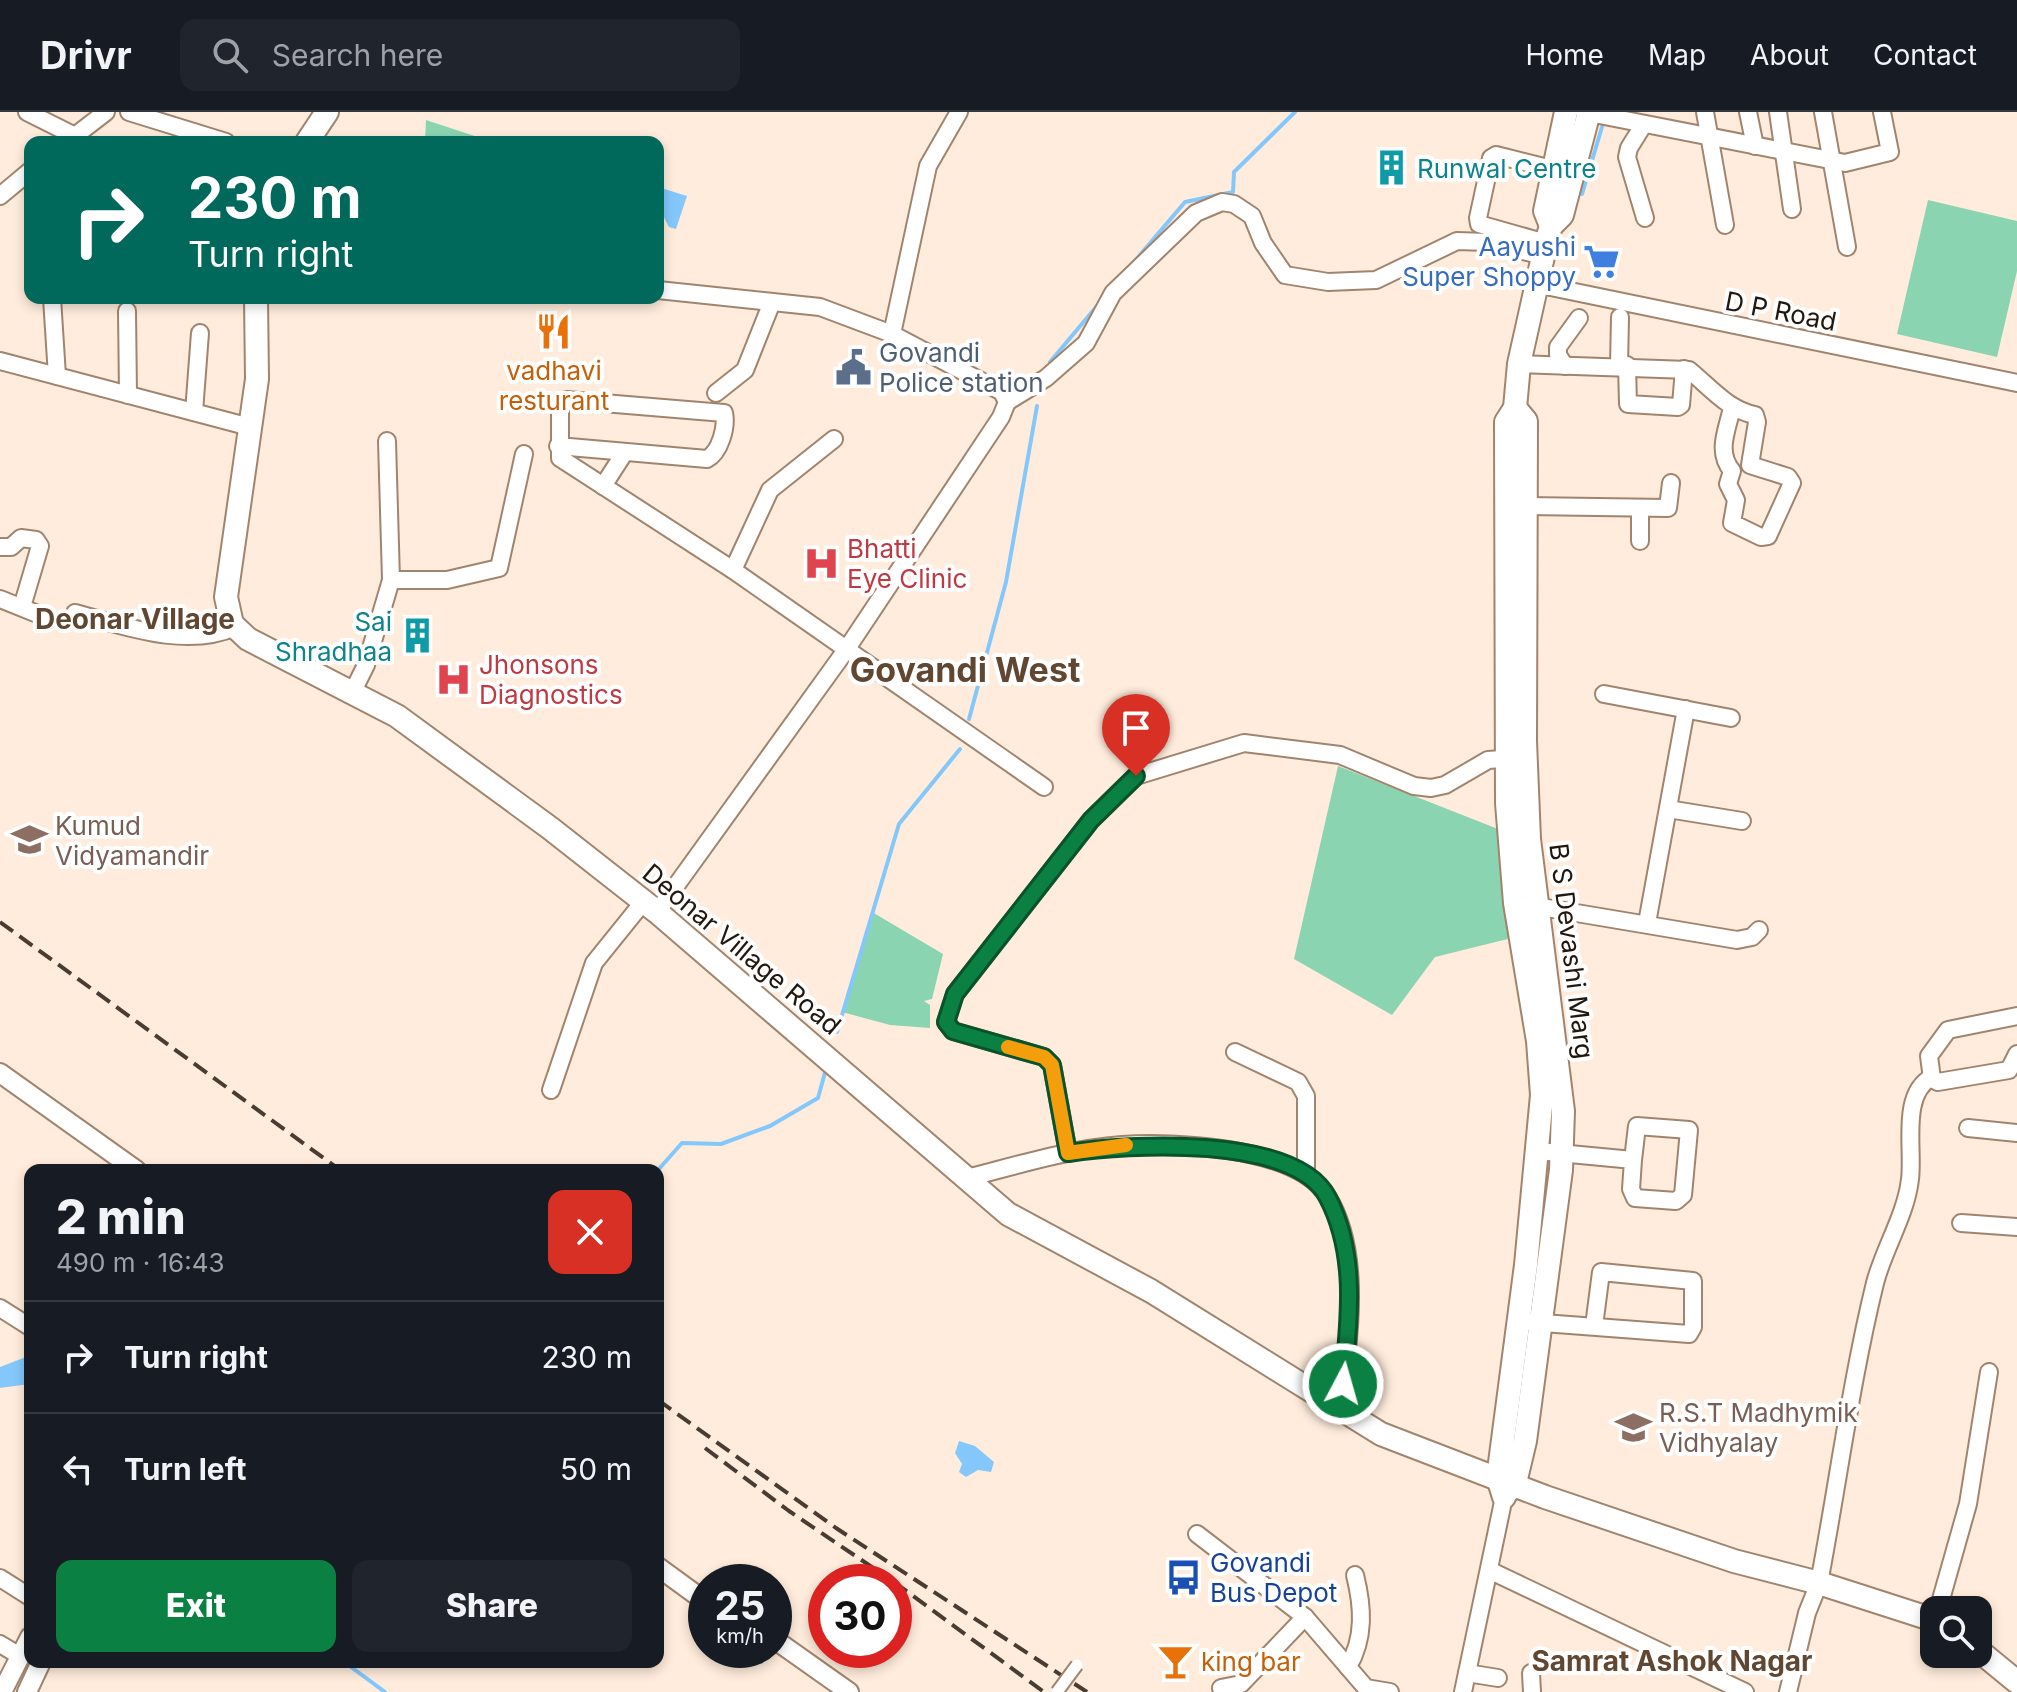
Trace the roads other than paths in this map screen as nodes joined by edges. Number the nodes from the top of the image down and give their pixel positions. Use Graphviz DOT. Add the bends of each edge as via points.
graph roads {
  1 [pos="27,112"];
  2 [pos="106,112"];
  3 [pos="129,112"];
  4 [pos="327,112"];
  5 [pos="959,112"];
  6 [pos="1566,112"];
  7 [pos="1587,112"];
  8 [pos="1705,112"];
  9 [pos="1748,112"];
  10 [pos="1778,112"];
  11 [pos="1823,112"];
  12 [pos="1882,112"];
  13 [pos="1644,124"];
  14 [pos="66,136"];
  15 [pos="75,136"];
  16 [pos="207,136"];
  17 [pos="311,136"];
  18 [pos="1711,137"];
  19 [pos="1755,146"];
  20 [pos="1784,151"];
  21 [pos="1832,160"];
  22 [pos="1552,169"];
  23 [pos="0,173"];
  24 [pos="24,176"];
  25 [pos="0,196"];
  26 [pos="1792,209"];
  27 [pos="1645,218"];
  28 [pos="1725,225"];
  29 [pos="1547,242"];
  30 [pos="1847,247"];
  31 [pos="1536,284"];
  32 [pos="664,291"];
  33 [pos="772,302"];
  34 [pos="52,304"];
  35 [pos="256,304"];
  36 [pos="127,311"];
  37 [pos="1620,317"];
  38 [pos="1579,318"];
  39 [pos="200,333"];
  40 [pos="892,334"];
  41 [pos="0,361"];
  42 [pos="1519,364"];
  43 [pos="1565,366"];
  44 [pos="1623,366"];
  45 [pos="1684,369"];
  46 [pos="57,376"];
  47 [pos="2017,383"];
  48 [pos="716,393"];
  49 [pos="128,395"];
  50 [pos="1007,402"];
  51 [pos="1515,408"];
  52 [pos="1732,408"];
  53 [pos="194,412"];
  54 [pos="250,427"];
  55 [pos="834,439"];
  56 [pos="387,441"];
  57 [pos="558,446"];
  58 [pos="625,452"];
  59 [pos="524,454"];
  60 [pos="1671,483"];
  61 [pos="603,486"];
  62 [pos="1526,506"];
  63 [pos="1640,509"];
  64 [pos="1640,541"];
  65 [pos="0,547"];
  66 [pos="733,570"];
  67 [pos="391,580"];
  68 [pos="0,599"];
  69 [pos="22,607"];
  70 [pos="75,613"];
  71 [pos="40,615"];
  72 [pos="235,627"];
  73 [pos="846,650"];
  74 [pos="353,691"];
  75 [pos="1604,694"];
  76 [pos="1686,709"];
  77 [pos="1731,718"];
  78 [pos="1516,758"];
  79 [pos="1044,787"];
  80 [pos="1668,809"];
  81 [pos="1742,821"];
  82 [pos="1515,903"];
  83 [pos="650,906"];
  84 [pos="1539,907"];
  85 [pos="1647,923"];
  86 [pos="1759,930"];
  87 [pos="2017,1016"];
  88 [pos="1235,1052"];
  89 [pos="2017,1054"];
  90 [pos="0,1073"];
  91 [pos="1932,1077"];
  92 [pos="551,1090"];
  93 [pos="1968,1128"];
  94 [pos="2017,1133"];
  95 [pos="1538,1151"];
  96 [pos="1068,1153"];
  97 [pos="1562,1155"];
  98 [pos="1633,1160"];
  99 [pos="128,1164"];
  100 [pos="1306,1175"];
  101 [pos="967,1178"];
  102 [pos="1961,1223"];
  103 [pos="2017,1227"];
  104 [pos="0,1308"];
  105 [pos="1518,1321"];
  106 [pos="24,1323"];
  107 [pos="1542,1323"];
  108 [pos="1594,1326"];
  109 [pos="1989,1372"];
  110 [pos="1340,1411"];
  111 [pos="1515,1439"];
  112 [pos="1506,1486"];
  113 [pos="1197,1534"];
  114 [pos="664,1560"];
  115 [pos="664,1571"];
  116 [pos="1491,1571"];
  117 [pos="1355,1575"];
  118 [pos="688,1577"];
  119 [pos="0,1578"];
  120 [pos="1819,1583"];
  121 [pos="688,1589"];
  122 [pos="24,1593"];
  123 [pos="1942,1596"];
  124 [pos="1920,1615"];
  125 [pos="1305,1617"];
  126 [pos="0,1644"];
  127 [pos="24,1648"];
  128 [pos="792,1652"];
  129 [pos="20,1656"];
  130 [pos="1992,1661"];
  131 [pos="792,1664"];
  132 [pos="1077,1665"];
  133 [pos="1348,1667"];
  134 [pos="38,1668"];
  135 [pos="1467,1673"];
  136 [pos="1531,1673"];
  137 [pos="1497,1680"];
  138 [pos="2017,1682"];
  139 [pos="1713,1684"];
  140 [pos="1221,1688"];
  141 [pos="2,1692"];
  142 [pos="27,1692"];
  143 [pos="831,1692"];
  144 [pos="849,1692"];
  145 [pos="1057,1692"];
  146 [pos="1390,1692"];
  147 [pos="1463,1692"];
  148 [pos="1532,1692"];
  149 [pos="1745,1692"];
  150 [pos="1788,1692"];
  1 -- 14 [label="street"];
  2 -- 15 [label="street"];
  3 -- 16 [label="street"];
  4 -- 17 [label="main road"];
  5 -- 40 [label="street" via="928,166"];
  6 -- 22 [label="main road, B S Devashi Marg"];
  7 -- 13 [label="street"];
  7 -- 29 [label="main road, B S Devashi Marg" via="1562,215"];
  8 -- 18 [label="street"];
  9 -- 19 [label="street"];
  10 -- 20 [label="street"];
  11 -- 21 [label="street"];
  12 -- 21 [label="street" via="1890,152 1845,163"];
  13 -- 18 [label="street"];
  13 -- 27 [label="street" via="1627,157"];
  18 -- 19 [label="street"];
  18 -- 28 [label="street"];
  19 -- 20 [label="street"];
  20 -- 21 [label="street"];
  20 -- 26 [label="street"];
  21 -- 30 [label="street"];
  22 -- 29 [label="main road, B S Devashi Marg" via="1545,211"];
  22 -- 29 [label="street" via="1491,158 1478,218 1479,224"];
  23 -- 24 [label="street"];
  24 -- 25 [label="street"];
  29 -- 31 [label="main road, B S Devashi Marg"];
  29 -- 50 [label="street" via="1457,241 1376,280 1328,282 1285,275 1252,216 1222,202 1196,213 1113,293 1086,343 1046,378"];
  31 -- 42 [label="main road, B S Devashi Marg"];
  31 -- 47 [label="street, D P Road"];
  32 -- 33 [label="street"];
  33 -- 40 [label="street" via="820,307"];
  33 -- 48 [label="street" via="745,370"];
  34 -- 46 [label="street"];
  35 -- 54 [label="main road" via="257,379"];
  36 -- 49 [label="street"];
  37 -- 44 [label="street"];
  38 -- 43 [label="street" via="1558,347"];
  39 -- 53 [label="street"];
  40 -- 50 [label="street" via="1002,392"];
  41 -- 46 [label="street"];
  42 -- 43 [label="street"];
  42 -- 51 [label="main road, B S Devashi Marg"];
  43 -- 44 [label="street"];
  44 -- 45 [label="street"];
  44 -- 45 [label="street" via="1626,401 1653,406 1681,405"];
  45 -- 52 [label="street"];
  46 -- 49 [label="street"];
  49 -- 53 [label="street"];
  50 -- 73 [label="street"];
  51 -- 62 [label="main road, B S Devashi Marg" via="1526,421"];
  51 -- 78 [label="main road, B S Devashi Marg" via="1506,422"];
  52 -- 52 [label="street" via="1755,415 1750,465 1792,483 1768,536 1732,523 1736,500 1722,450"];
  53 -- 54 [label="street"];
  54 -- 72 [label="main road" via="226,597"];
  55 -- 66 [label="street" via="770,490"];
  56 -- 67 [label="street"];
  57 -- 58 [label="street"];
  57 -- 58 [label="street" via="560,407 567,400 724,413 717,451 707,459"];
  57 -- 61 [label="street" via="560,458"];
  58 -- 61 [label="street"];
  59 -- 67 [label="street" via="499,568 447,580"];
  60 -- 63 [label="street" via="1668,508"];
  61 -- 66 [label="street"];
  62 -- 63 [label="street"];
  62 -- 78 [label="main road, B S Devashi Marg"];
  63 -- 64 [label="street"];
  65 -- 69 [label="street" via="11,547 21,538 40,546"];
  66 -- 73 [label="street"];
  67 -- 74 [label="street"];
  68 -- 69 [label="street"];
  69 -- 71 [label="street"];
  70 -- 72 [label="street" via="188,636 216,636"];
  72 -- 74 [label="main road, Deonar Village Road" via="270,652"];
  73 -- 79 [label="street"];
  73 -- 83 [label="street"];
  74 -- 83 [label="main road, Deonar Village Road" via="409,725"];
  75 -- 76 [label="street"];
  76 -- 77 [label="street"];
  76 -- 80 [label="street"];
  78 -- 82 [label="main road, B S Devashi Marg"];
  78 -- 84 [label="main road, B S Devashi Marg"];
  78 -- 96 [label="street" via="1488,760 1431,788 1340,755 1244,743 1136,776 1091,820 955,994 946,1022 953,1031 1044,1057 1052,1065"];
  80 -- 81 [label="street"];
  80 -- 85 [label="street"];
  82 -- 84 [label="street"];
  82 -- 95 [label="main road, B S Devashi Marg" via="1538,1041"];
  83 -- 92 [label="street" via="594,963"];
  83 -- 101 [label="main road, Deonar Village Road"];
  84 -- 85 [label="street"];
  84 -- 97 [label="main road, B S Devashi Marg" via="1558,1049"];
  85 -- 86 [label="street" via="1737,940"];
  87 -- 91 [label="street" via="1948,1030 1929,1056"];
  88 -- 100 [label="street" via="1298,1082 1306,1096"];
  89 -- 91 [label="street" via="2009,1070 1938,1082"];
  90 -- 99 [label="street"];
  91 -- 120 [label="street" via="1923,1082 1911,1115 1910,1180 1876,1282"];
  93 -- 94 [label="street"];
  95 -- 97 [label="street"];
  95 -- 105 [label="main road, B S Devashi Marg"];
  96 -- 100 [label="street" via="1123,1145 1205,1147 1271,1160"];
  96 -- 101 [label="street"];
  97 -- 98 [label="street"];
  97 -- 107 [label="main road, B S Devashi Marg"];
  98 -- 98 [label="street" via="1635,1198 1681,1199 1689,1130 1637,1126"];
  100 -- 110 [label="street" via="1327,1195 1343,1237 1351,1303"];
  101 -- 110 [label="main road, Deonar Village Road" via="1008,1214 1151,1291"];
  102 -- 103 [label="street"];
  104 -- 106 [label="street"];
  105 -- 107 [label="street"];
  105 -- 111 [label="main road, B S Devashi Marg"];
  107 -- 108 [label="street"];
  107 -- 111 [label="main road, B S Devashi Marg"];
  108 -- 108 [label="street" via="1689,1334 1693,1281 1601,1272"];
  109 -- 123 [label="street" via="1968,1504"];
  110 -- 112 [label="main road, Deonar Village Road"];
  111 -- 112 [label="main road, B S Devashi Marg"];
  112 -- 116 [label="street, B S Devashi Marg"];
  112 -- 120 [label="main road, Deonar Village Road" via="1734,1561"];
  113 -- 125 [label="street"];
  114 -- 118 [label="street"];
  115 -- 121 [label="street"];
  116 -- 135 [label="street, B S Devashi Marg"];
  116 -- 139 [label="street"];
  117 -- 133 [label="street" via="1361,1624"];
  119 -- 122 [label="street"];
  120 -- 124 [label="main road, Deonar Village Road"];
  120 -- 150 [label="street"];
  125 -- 133 [label="street"];
  125 -- 140 [label="street" via="1241,1684"];
  126 -- 129 [label="street"];
  127 -- 129 [label="street"];
  128 -- 144 [label="street"];
  129 -- 141 [label="street"];
  130 -- 138 [label="main road"];
  131 -- 143 [label="street"];
  132 -- 145 [label="street, bridge"];
  133 -- 146 [label="street" via="1366,1688"];
  134 -- 142 [label="street"];
  135 -- 137 [label="street"];
  135 -- 147 [label="street, B S Devashi Marg"];
  136 -- 148 [label="street"];
  139 -- 149 [label="street"];
}
